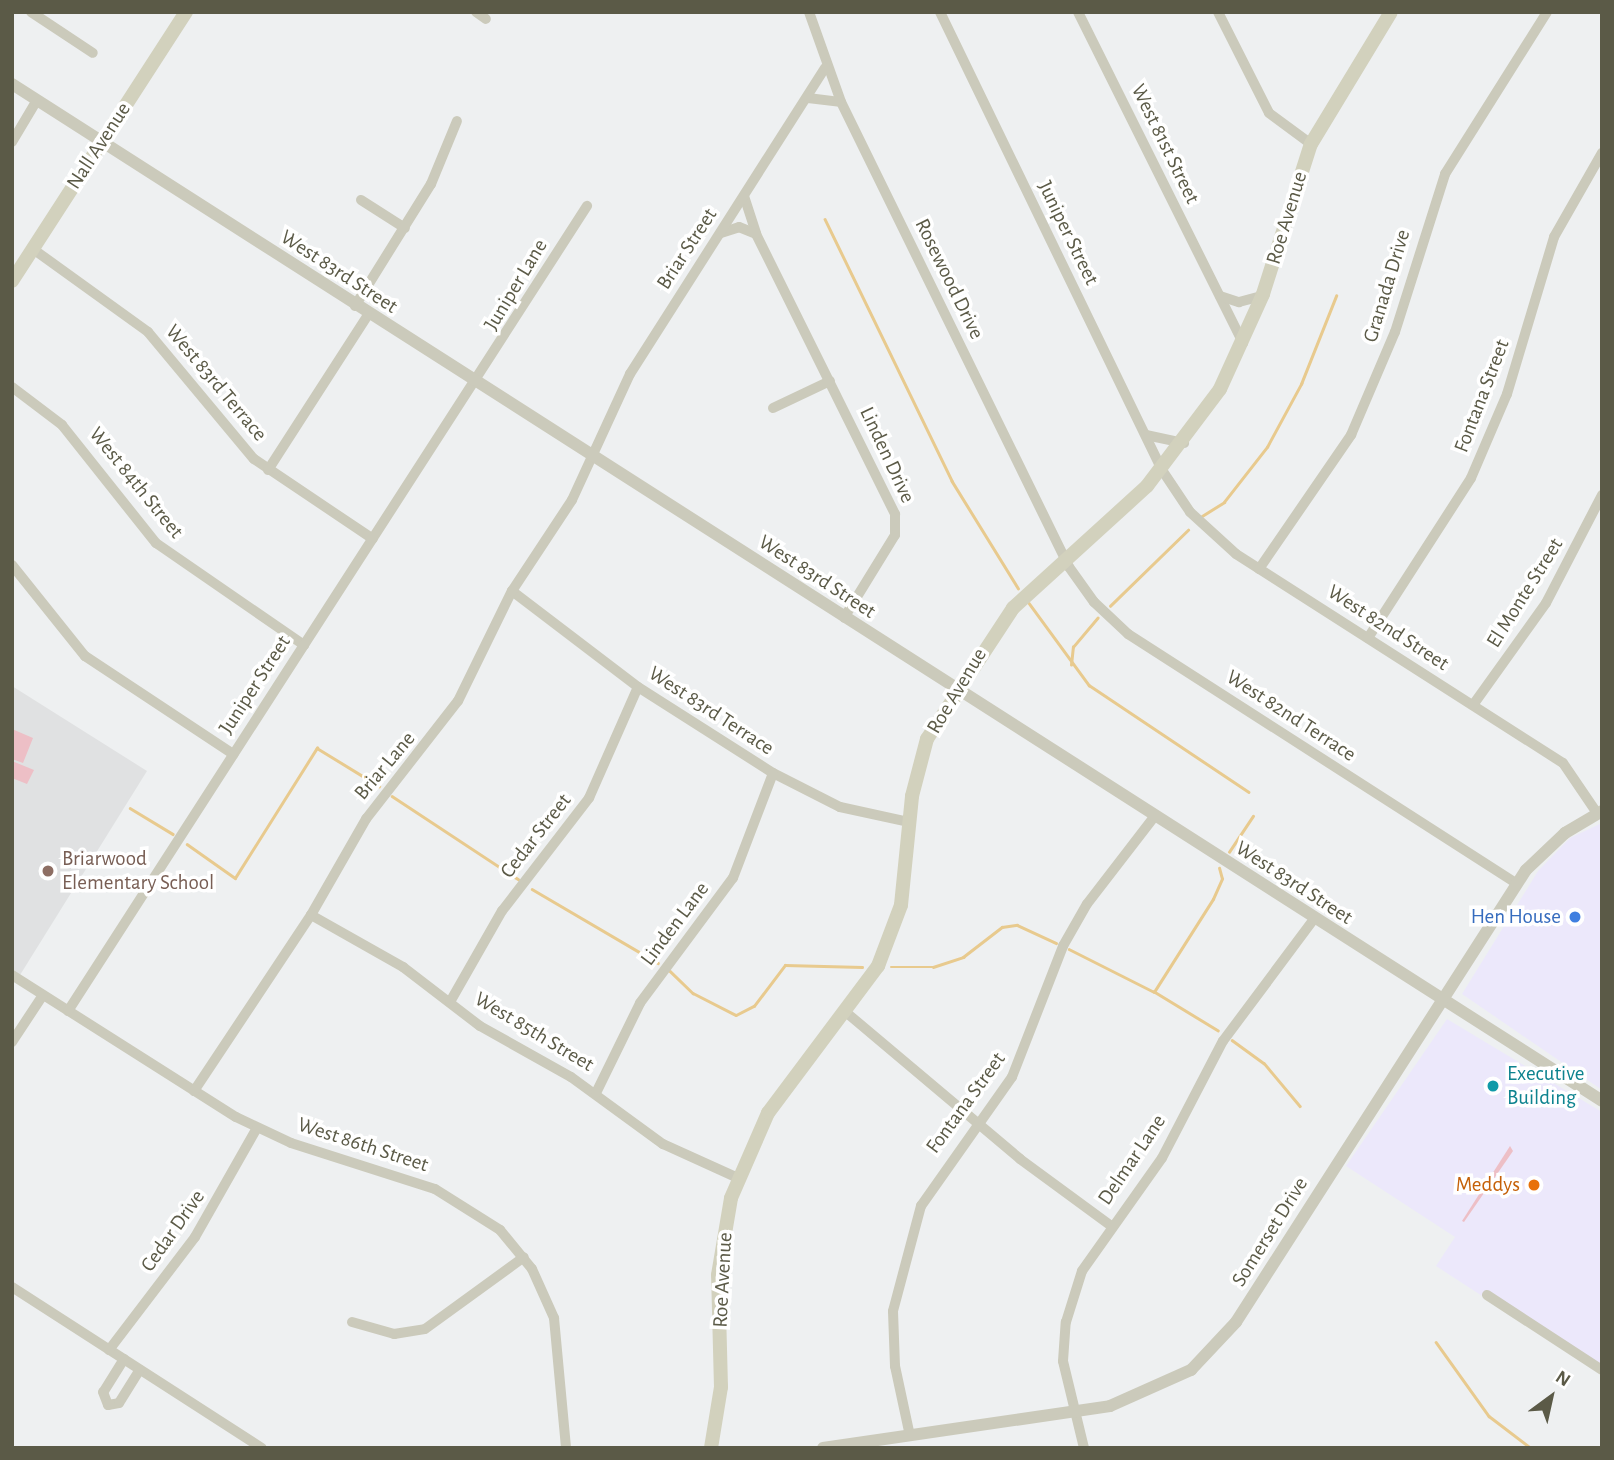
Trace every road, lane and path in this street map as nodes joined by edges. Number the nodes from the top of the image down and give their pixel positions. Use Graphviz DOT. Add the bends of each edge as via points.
graph roads {
  1 [pos="31,12"];
  2 [pos="186,12"];
  3 [pos="476,12"];
  4 [pos="810,12"];
  5 [pos="940,12"];
  6 [pos="1078,12"];
  7 [pos="1218,12"];
  8 [pos="1391,12"];
  9 [pos="1547,12"];
  10 [pos="486,19"];
  11 [pos="93,53"];
  12 [pos="825,68"];
  13 [pos="12,84"];
  14 [pos="808,97"];
  15 [pos="37,100"];
  16 [pos="841,102"];
  17 [pos="457,121"];
  18 [pos="12,142"];
  19 [pos="101,143"];
  20 [pos="1311,144"];
  21 [pos="1602,153"];
  22 [pos="744,196"];
  23 [pos="361,200"];
  24 [pos="587,206"];
  25 [pos="405,228"];
  26 [pos="720,233"];
  27 [pos="756,234"];
  28 [pos="33,249"];
  29 [pos="12,281"];
  30 [pos="1217,293"];
  31 [pos="1264,294"];
  32 [pos="355,306"];
  33 [pos="368,314"];
  34 [pos="1243,343"];
  35 [pos="830,381"];
  36 [pos="476,383"];
  37 [pos="12,387"];
  38 [pos="773,408"];
  39 [pos="1146,435"];
  40 [pos="1184,443"];
  41 [pos="591,456"];
  42 [pos="268,470"];
  43 [pos="1162,470"];
  44 [pos="1602,495"];
  45 [pos="373,539"];
  46 [pos="1066,558"];
  47 [pos="1259,569"];
  48 [pos="14,570"];
  49 [pos="512,592"];
  50 [pos="844,618"];
  51 [pos="1368,638"];
  52 [pos="304,645"];
  53 [pos="638,687"];
  54 [pos="955,690"];
  55 [pos="1473,705"];
  56 [pos="233,754"];
  57 [pos="773,773"];
  58 [pos="1599,812"];
  59 [pos="1154,817"];
  60 [pos="909,822"];
  61 [pos="1517,884"];
  62 [pos="311,915"];
  63 [pos="1314,919"];
  64 [pos="12,975"];
  65 [pos="43,995"];
  66 [pos="1442,999"];
  67 [pos="450,1002"];
  68 [pos="68,1011"];
  69 [pos="848,1014"];
  70 [pos="12,1042"];
  71 [pos="194,1091"];
  72 [pos="596,1093"];
  73 [pos="1602,1101"];
  74 [pos="978,1122"];
  75 [pos="257,1128"];
  76 [pos="738,1178"];
  77 [pos="1110,1225"];
  78 [pos="524,1257"];
  79 [pos="12,1287"];
  80 [pos="1487,1296"];
  81 [pos="352,1322"];
  82 [pos="109,1350"];
  83 [pos="124,1359"];
  84 [pos="141,1370"];
  85 [pos="1602,1370"];
  86 [pos="1073,1413"];
  87 [pos="910,1436"];
  88 [pos="262,1448"];
  89 [pos="566,1448"];
  90 [pos="711,1448"];
  91 [pos="823,1448"];
  92 [pos="1084,1448"];
  1 -- 11 [label="street"];
  2 -- 19 [label="main road, Nall Avenue"];
  3 -- 10 [label="street"];
  4 -- 12 [label="street, Rosewood Drive"];
  5 -- 39 [label="street, Juniper Street"];
  6 -- 30 [label="street, West 81st Street"];
  7 -- 20 [label="street" via="1269,113"];
  8 -- 20 [label="main road, Roe Avenue"];
  9 -- 47 [label="street, Granada Drive" via="1445,174 1395,332 1351,435"];
  12 -- 14 [label="street, Briar Street"];
  12 -- 16 [label="street, Rosewood Drive"];
  13 -- 15 [label="street, West 83rd Street"];
  14 -- 16 [label="street"];
  14 -- 22 [label="street, Briar Street"];
  15 -- 18 [label="street"];
  15 -- 19 [label="street, West 83rd Street"];
  16 -- 46 [label="street, Rosewood Drive"];
  17 -- 25 [label="street"];
  19 -- 28 [label="main road, Nall Avenue"];
  19 -- 32 [label="street, West 83rd Street"];
  20 -- 31 [label="main road, Roe Avenue"];
  21 -- 51 [label="street, Fontana Street" via="1554,237 1507,394 1471,478"];
  22 -- 26 [label="street, Briar Street"];
  22 -- 27 [label="street, Linden Drive"];
  23 -- 25 [label="street"];
  24 -- 36 [label="street, Juniper Lane"];
  25 -- 32 [label="street"];
  26 -- 27 [label="street" via="734,227"];
  26 -- 41 [label="street, Briar Street" via="630,374"];
  27 -- 35 [label="street, Linden Drive"];
  28 -- 29 [label="main road, Nall Avenue"];
  28 -- 42 [label="street, West 83rd Terrace" via="148,332 229,433"];
  30 -- 31 [label="street" via="1239,303"];
  30 -- 34 [label="street, West 81st Street"];
  31 -- 34 [label="main road, Roe Avenue"];
  32 -- 33 [label="street, West 83rd Street"];
  33 -- 36 [label="street, West 83rd Street"];
  33 -- 42 [label="street"];
  34 -- 40 [label="main road, Roe Avenue"];
  35 -- 38 [label="street"];
  35 -- 50 [label="street, Linden Drive" via="896,525"];
  36 -- 41 [label="street, West 83rd Street"];
  36 -- 45 [label="street, Juniper Street"];
  37 -- 52 [label="street, West 84th Street" via="62,425 156,543"];
  39 -- 40 [label="street"];
  39 -- 43 [label="street, Juniper Street"];
  40 -- 43 [label="main road, Roe Avenue"];
  41 -- 49 [label="street, Briar Lane" via="557,526"];
  41 -- 50 [label="street, West 83rd Street"];
  42 -- 45 [label="street, West 83rd Terrace"];
  43 -- 46 [label="main road, Roe Avenue"];
  43 -- 47 [label="street, West 82nd Street" via="1204,527"];
  44 -- 55 [label="street, El Monte Street" via="1546,603"];
  45 -- 52 [label="street, Juniper Street"];
  46 -- 54 [label="main road, Roe Avenue" via="1013,608"];
  46 -- 61 [label="street, West 82nd Terrace" via="1094,602 1128,634"];
  47 -- 51 [label="street, West 82nd Street"];
  48 -- 56 [label="street" via="85,656"];
  49 -- 53 [label="street, West 83rd Terrace"];
  49 -- 62 [label="street, Briar Lane" via="458,701 366,819"];
  50 -- 54 [label="street, West 83rd Street"];
  51 -- 55 [label="street, West 82nd Street"];
  52 -- 56 [label="street, Juniper Street"];
  53 -- 57 [label="street, West 83rd Terrace"];
  53 -- 67 [label="street, Cedar Street" via="589,797 502,911"];
  54 -- 59 [label="street, West 83rd Street"];
  54 -- 60 [label="main road, Roe Avenue" via="921,757"];
  55 -- 58 [label="street, West 82nd Street" via="1568,767"];
  56 -- 68 [label="street, Juniper Street"];
  57 -- 60 [label="street, West 83rd Terrace" via="840,807"];
  57 -- 72 [label="street, Linden Lane" via="733,878 640,1003"];
  58 -- 61 [label="street, Somerset Drive" via="1548,846"];
  59 -- 63 [label="street, West 83rd Street"];
  59 -- 74 [label="street, Fontana Street" via="1074,926 1020,1063"];
  60 -- 69 [label="main road, Roe Avenue" via="901,905 878,966"];
  61 -- 66 [label="street, Somerset Drive"];
  62 -- 67 [label="street, West 85th Street"];
  62 -- 71 [label="street, Briar Lane"];
  63 -- 66 [label="street, West 83rd Street"];
  63 -- 77 [label="street, Delmar Lane" via="1229,1031 1162,1158"];
  64 -- 65 [label="street, West 86th Street"];
  65 -- 68 [label="street, West 86th Street"];
  65 -- 70 [label="street"];
  66 -- 73 [label="street, West 83rd Street"];
  66 -- 86 [label="street, Somerset Drive" via="1221,1342 1154,1392"];
  67 -- 72 [label="street, West 85th Street"];
  68 -- 71 [label="street, West 86th Street"];
  69 -- 74 [label="street"];
  69 -- 76 [label="main road, Roe Avenue" via="784,1090"];
  71 -- 75 [label="street, West 86th Street"];
  72 -- 76 [label="street, West 85th Street" via="663,1144"];
  74 -- 77 [label="street"];
  74 -- 87 [label="street, Fontana Street" via="933,1183 902,1260 893,1343"];
  75 -- 78 [label="street, West 86th Street" via="453,1197 493,1224"];
  75 -- 82 [label="street, Cedar Drive" via="195,1237"];
  76 -- 90 [label="main road, Roe Avenue" via="718,1275 721,1387"];
  77 -- 86 [label="street, Delmar Lane" via="1082,1271 1066,1322 1064,1381"];
  78 -- 81 [label="street" via="425,1329 394,1334"];
  78 -- 89 [label="street, West 86th Street" via="554,1318"];
  79 -- 82 [label="street"];
  80 -- 85 [label="street"];
  82 -- 83 [label="street"];
  83 -- 84 [label="street"];
  83 -- 84 [label="street" via="103,1392 108,1405 120,1403"];
  84 -- 88 [label="street"];
  86 -- 87 [label="street, Somerset Drive"];
  86 -- 92 [label="street, Delmar Lane"];
  87 -- 91 [label="street, Somerset Drive"];
}
